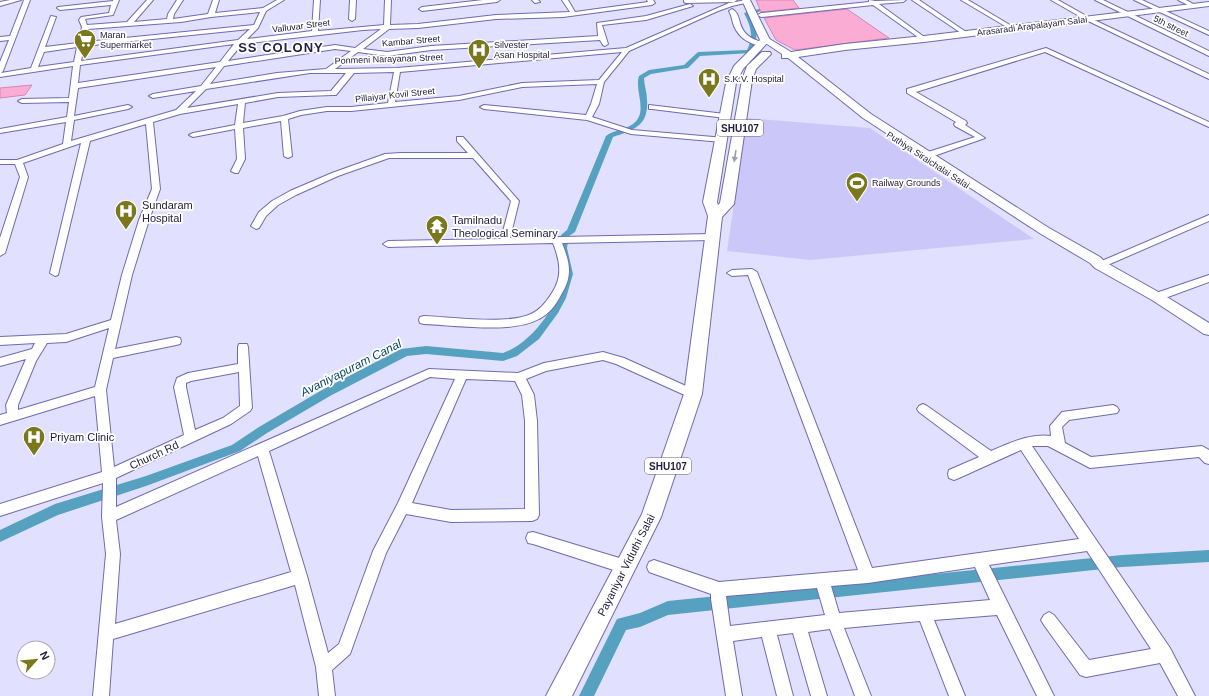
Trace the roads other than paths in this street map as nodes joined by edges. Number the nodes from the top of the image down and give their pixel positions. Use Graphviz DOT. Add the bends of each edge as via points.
graph roads {
  1 [pos="18,0"];
  2 [pos="26,0"];
  3 [pos="150,0"];
  4 [pos="180,0"];
  5 [pos="216,0"];
  6 [pos="281,0"];
  7 [pos="317,0"];
  8 [pos="353,0"];
  9 [pos="388,0"];
  10 [pos="421,0"];
  11 [pos="498,0"];
  12 [pos="565,0"];
  13 [pos="650,0"];
  14 [pos="903,0"];
  15 [pos="915,0"];
  16 [pos="964,0"];
  17 [pos="1054,0"];
  18 [pos="1098,0"];
  19 [pos="1137,0"];
  20 [pos="1181,0"];
  21 [pos="482,1"];
  22 [pos="746,1"];
  23 [pos="115,2"];
  24 [pos="687,2"];
  25 [pos="871,2"];
  26 [pos="0,4"];
  27 [pos="1209,4"];
  28 [pos="1194,6"];
  29 [pos="487,7"];
  30 [pos="60,8"];
  31 [pos="264,10"];
  32 [pos="1159,10"];
  33 [pos="732,11"];
  34 [pos="756,12"];
  35 [pos="573,13"];
  36 [pos="1126,14"];
  37 [pos="211,15"];
  38 [pos="53,17"];
  39 [pos="420,17"];
  40 [pos="701,17"];
  41 [pos="352,19"];
  42 [pos="1088,19"];
  43 [pos="170,21"];
  44 [pos="152,22"];
  45 [pos="129,24"];
  46 [pos="256,26"];
  47 [pos="84,28"];
  48 [pos="387,28"];
  49 [pos="1012,28"];
  50 [pos="315,33"];
  51 [pos="1209,33"];
  52 [pos="966,34"];
  53 [pos="13,37"];
  54 [pos="141,38"];
  55 [pos="602,38"];
  56 [pos="0,39"];
  57 [pos="924,39"];
  58 [pos="239,43"];
  59 [pos="81,44"];
  60 [pos="41,50"];
  61 [pos="358,50"];
  62 [pos="627,50"];
  63 [pos="610,51"];
  64 [pos="777,51"];
  65 [pos="1209,54"];
  66 [pos="77,63"];
  67 [pos="221,64"];
  68 [pos="34,69"];
  69 [pos="0,70"];
  70 [pos="328,70"];
  71 [pos="352,70"];
  72 [pos="397,70"];
  73 [pos="735,73"];
  74 [pos="0,75"];
  75 [pos="749,75"];
  76 [pos="1209,77"];
  77 [pos="601,82"];
  78 [pos="74,86"];
  79 [pos="203,88"];
  80 [pos="333,93"];
  81 [pos="153,96"];
  82 [pos="73,100"];
  83 [pos="22,101"];
  84 [pos="242,101"];
  85 [pos="391,106"];
  86 [pos="128,107"];
  87 [pos="484,107"];
  88 [pos="652,107"];
  89 [pos="743,108"];
  90 [pos="327,109"];
  91 [pos="726,111"];
  92 [pos="179,112"];
  93 [pos="284,118"];
  94 [pos="588,118"];
  95 [pos="70,120"];
  96 [pos="149,121"];
  97 [pos="1209,124"];
  98 [pos="239,126"];
  99 [pos="0,131"];
  100 [pos="193,135"];
  101 [pos="86,139"];
  102 [pos="460,139"];
  103 [pos="722,140"];
  104 [pos="67,145"];
  105 [pos="928,155"];
  106 [pos="288,156"];
  107 [pos="475,156"];
  108 [pos="0,162"];
  109 [pos="18,162"];
  110 [pos="235,171"];
  111 [pos="715,216"];
  112 [pos="1209,218"];
  113 [pos="256,226"];
  114 [pos="712,236"];
  115 [pos="556,240"];
  116 [pos="505,241"];
  117 [pos="388,244"];
  118 [pos="0,253"];
  119 [pos="1100,265"];
  120 [pos="55,273"];
  121 [pos="732,273"];
  122 [pos="1209,278"];
  123 [pos="1157,297"];
  124 [pos="424,320"];
  125 [pos="116,322"];
  126 [pos="1209,330"];
  127 [pos="44,338"];
  128 [pos="0,341"];
  129 [pos="176,341"];
  130 [pos="243,347"];
  131 [pos="36,352"];
  132 [pos="108,355"];
  133 [pos="0,362"];
  134 [pos="244,367"];
  135 [pos="462,375"];
  136 [pos="519,377"];
  137 [pos="100,390"];
  138 [pos="693,394"];
  139 [pos="923,409"];
  140 [pos="1113,410"];
  141 [pos="13,415"];
  142 [pos="0,420"];
  143 [pos="190,438"];
  144 [pos="1023,443"];
  145 [pos="1059,446"];
  146 [pos="262,449"];
  147 [pos="990,458"];
  148 [pos="1209,459"];
  149 [pos="954,474"];
  150 [pos="109,486"];
  151 [pos="403,507"];
  152 [pos="0,510"];
  153 [pos="109,517"];
  154 [pos="533,538"];
  155 [pos="1094,548"];
  156 [pos="982,565"];
  157 [pos="626,567"];
  158 [pos="654,567"];
  159 [pos="300,576"];
  160 [pos="868,576"];
  161 [pos="824,583"];
  162 [pos="718,594"];
  163 [pos="1001,607"];
  164 [pos="924,613"];
  165 [pos="833,617"];
  166 [pos="1049,620"];
  167 [pos="799,626"];
  168 [pos="723,628"];
  169 [pos="768,630"];
  170 [pos="106,634"];
  171 [pos="1164,654"];
  172 [pos="324,667"];
  173 [pos="101,696"];
  174 [pos="326,696"];
  175 [pos="559,696"];
  176 [pos="734,696"];
  177 [pos="784,696"];
  178 [pos="819,696"];
  179 [pos="864,696"];
  180 [pos="957,696"];
  181 [pos="1046,696"];
  182 [pos="1187,696"];
  1 -- 26 [label="street"];
  2 -- 53 [label="street"];
  3 -- 45 [label="street"];
  4 -- 43 [label="street" via="171,14"];
  5 -- 37 [label="street"];
  6 -- 31 [label="street"];
  7 -- 50 [label="street"];
  8 -- 41 [label="street"];
  9 -- 48 [label="street"];
  10 -- 39 [label="street"];
  11 -- 21 [label="street"];
  12 -- 35 [label="street"];
  13 -- 35 [label="street, Valluvar Street" via="652,3 604,7"];
  14 -- 25 [label="street"];
  15 -- 52 [label="street"];
  16 -- 49 [label="street"];
  17 -- 42 [label="street"];
  18 -- 36 [label="street, 5th street"];
  19 -- 32 [label="street"];
  20 -- 28 [label="street"];
  21 -- 29 [label="street"];
  21 -- 39 [label="street"];
  22 -- 24 [label="street"];
  22 -- 34 [label="main road"];
  22 -- 40 [label="street" via="731,4"];
  23 -- 30 [label="street"];
  23 -- 47 [label="street" via="111,14 84,18"];
  24 -- 40 [label="street"];
  24 -- 55 [label="street" via="646,18 599,24"];
  25 -- 34 [label="street"];
  25 -- 57 [label="street"];
  27 -- 28 [label="main road, Arasaradi Arapalayam Salai"];
  28 -- 32 [label="main road, Arasaradi Arapalayam Salai"];
  31 -- 37 [label="street"];
  31 -- 46 [label="street"];
  32 -- 36 [label="main road, Arasaradi Arapalayam Salai"];
  32 -- 51 [label="street"];
  33 -- 64 [label="street" via="738,27 746,38"];
  34 -- 64 [label="main road"];
  35 -- 39 [label="street, Valluvar Street"];
  36 -- 42 [label="main road, Arasaradi Arapalayam Salai"];
  36 -- 65 [label="street, 5th street"];
  37 -- 43 [label="street"];
  38 -- 60 [label="street"];
  39 -- 48 [label="street, Valluvar Street"];
  40 -- 62 [label="street"];
  42 -- 49 [label="main road, Arasaradi Arapalayam Salai"];
  42 -- 76 [label="street"];
  43 -- 44 [label="street"];
  44 -- 45 [label="street"];
  44 -- 54 [label="street"];
  45 -- 47 [label="street"];
  46 -- 54 [label="street"];
  46 -- 58 [label="street"];
  47 -- 59 [label="street"];
  48 -- 50 [label="street, Valluvar Street"];
  48 -- 61 [label="street"];
  49 -- 52 [label="main road, Arasaradi Arapalayam Salai"];
  50 -- 58 [label="street, Valluvar Street"];
  52 -- 57 [label="main road, Arasaradi Arapalayam Salai"];
  53 -- 56 [label="street"];
  53 -- 69 [label="street"];
  54 -- 59 [label="street"];
  55 -- 61 [label="street, Kambar Street" via="431,48 387,54"];
  55 -- 63 [label="street"];
  57 -- 64 [label="main road, Arasaradi Arapalayam Salai" via="847,50"];
  58 -- 66 [label="street, Valluvar Street"];
  58 -- 67 [label="street"];
  59 -- 60 [label="street"];
  59 -- 66 [label="street"];
  60 -- 68 [label="street"];
  61 -- 67 [label="street, Kambar Street" via="335,47"];
  61 -- 70 [label="street"];
  62 -- 63 [label="street, Ponmeni Narayanan Street"];
  62 -- 77 [label="street"];
  63 -- 72 [label="street, Ponmeni Narayanan Street"];
  64 -- 73 [label="main road, Payaniyar Viduthi Salai / SHU107" via="738,68"];
  64 -- 75 [label="main road, SHU107" via="751,68"];
  64 -- 105 [label="main road, Puthiya Siraichalai Salai" via="808,69 867,116"];
  64 -- 119 [label="main road, Puthiya Siraichalai Salai" via="863,118 923,158 1038,231 1091,263"];
  66 -- 68 [label="street, Valluvar Street"];
  66 -- 78 [label="street"];
  67 -- 78 [label="street, Kambar Street"];
  67 -- 79 [label="street"];
  68 -- 74 [label="street, Valluvar Street"];
  70 -- 71 [label="street, Ponmeni Narayanan Street"];
  70 -- 79 [label="street, Ponmeni Narayanan Street" via="277,75"];
  71 -- 72 [label="street, Ponmeni Narayanan Street"];
  71 -- 80 [label="street"];
  72 -- 85 [label="street"];
  73 -- 75 [label="main road"];
  73 -- 91 [label="main road, Payaniyar Viduthi Salai / SHU107"];
  75 -- 89 [label="main road, SHU107"];
  77 -- 85 [label="street, Pillaiyar Kovil Street" via="522,85 459,98"];
  77 -- 94 [label="street"];
  78 -- 82 [label="street"];
  79 -- 81 [label="street, Ponmeni Narayanan Street"];
  79 -- 92 [label="street"];
  80 -- 84 [label="street" via="278,95"];
  80 -- 90 [label="street"];
  82 -- 83 [label="street"];
  82 -- 95 [label="street"];
  84 -- 92 [label="street"];
  84 -- 98 [label="street"];
  85 -- 90 [label="street, Pillaiyar Kovil Street"];
  86 -- 95 [label="street"];
  87 -- 94 [label="street"];
  88 -- 91 [label="street"];
  89 -- 91 [label="main road"];
  89 -- 111 [label="main road, SHU107, one-way" via="727,204"];
  90 -- 93 [label="street, Pillaiyar Kovil Street"];
  91 -- 103 [label="main road, Payaniyar Viduthi Salai / SHU107"];
  92 -- 96 [label="street"];
  93 -- 98 [label="street, Pillaiyar Kovil Street"];
  93 -- 106 [label="street"];
  94 -- 103 [label="street" via="631,132"];
  95 -- 99 [label="street"];
  95 -- 104 [label="street"];
  96 -- 101 [label="street"];
  96 -- 125 [label="street" via="156,189 129,268"];
  97 -- 105 [label="street" via="1046,50 910,92 963,123 958,124 981,138"];
  98 -- 100 [label="street, Pillaiyar Kovil Street"];
  98 -- 110 [label="street" via="241,159"];
  101 -- 104 [label="street"];
  101 -- 120 [label="street"];
  102 -- 107 [label="street"];
  103 -- 111 [label="main road, Payaniyar Viduthi Salai / SHU107" via="710,202"];
  104 -- 109 [label="street"];
  105 -- 119 [label="main road, Puthiya Siraichalai Salai"];
  107 -- 113 [label="street" via="388,156 300,189 268,208"];
  107 -- 116 [label="street" via="515,201"];
  108 -- 109 [label="street"];
  109 -- 118 [label="street" via="24,177"];
  111 -- 114 [label="main road, Payaniyar Viduthi Salai / SHU107"];
  112 -- 119 [label="street"];
  114 -- 115 [label="street"];
  114 -- 138 [label="main road, Payaniyar Viduthi Salai / SHU107"];
  115 -- 116 [label="street"];
  115 -- 124 [label="street" via="564,260 564,284 550,305 535,317 510,324"];
  116 -- 117 [label="street"];
  119 -- 123 [label="main road, Puthiya Siraichalai Salai"];
  121 -- 160 [label="street" via="752,272"];
  122 -- 123 [label="street"];
  123 -- 126 [label="main road, Puthiya Siraichalai Salai"];
  125 -- 127 [label="street" via="66,338"];
  125 -- 132 [label="street"];
  127 -- 128 [label="street"];
  127 -- 131 [label="street"];
  129 -- 132 [label="street"];
  130 -- 134 [label="street, Church Rd"];
  131 -- 133 [label="street"];
  131 -- 141 [label="street" via="12,405"];
  132 -- 137 [label="street"];
  134 -- 143 [label="street, Church Rd" via="246,408 227,421"];
  134 -- 143 [label="street" via="188,377 182,381 180,387"];
  135 -- 136 [label="street"];
  135 -- 146 [label="street" via="429,373"];
  135 -- 151 [label="street"];
  136 -- 138 [label="street" via="544,367 604,356"];
  136 -- 151 [label="street" via="528,396 531,421 532,515 451,516"];
  137 -- 141 [label="street"];
  137 -- 150 [label="street"];
  138 -- 157 [label="main road, Payaniyar Viduthi Salai / SHU107" via="651,518"];
  139 -- 147 [label="street"];
  140 -- 145 [label="street" via="1066,415 1056,426"];
  141 -- 142 [label="street"];
  143 -- 150 [label="street, Church Rd"];
  144 -- 145 [label="street" via="1050,441"];
  144 -- 147 [label="street"];
  144 -- 155 [label="street"];
  145 -- 148 [label="street" via="1090,463 1202,450"];
  146 -- 153 [label="street"];
  146 -- 159 [label="street"];
  147 -- 149 [label="street"];
  150 -- 152 [label="street, Church Rd"];
  150 -- 153 [label="street"];
  151 -- 172 [label="street" via="380,551 345,649"];
  153 -- 170 [label="street" via="113,554"];
  154 -- 157 [label="street"];
  155 -- 156 [label="street"];
  155 -- 171 [label="street"];
  156 -- 160 [label="street"];
  156 -- 163 [label="street"];
  157 -- 175 [label="main road, Payaniyar Viduthi Salai / SHU107"];
  158 -- 162 [label="street"];
  159 -- 170 [label="street"];
  159 -- 172 [label="street"];
  160 -- 161 [label="street"];
  161 -- 162 [label="street"];
  161 -- 165 [label="street"];
  162 -- 168 [label="street"];
  163 -- 164 [label="street"];
  163 -- 181 [label="street"];
  164 -- 165 [label="street"];
  164 -- 180 [label="street"];
  165 -- 167 [label="street"];
  165 -- 179 [label="street"];
  166 -- 171 [label="street" via="1086,669"];
  167 -- 169 [label="street"];
  167 -- 178 [label="street"];
  168 -- 169 [label="street"];
  168 -- 176 [label="street"];
  169 -- 177 [label="street"];
  170 -- 173 [label="street"];
  171 -- 182 [label="street"];
  172 -- 174 [label="street"];
}
